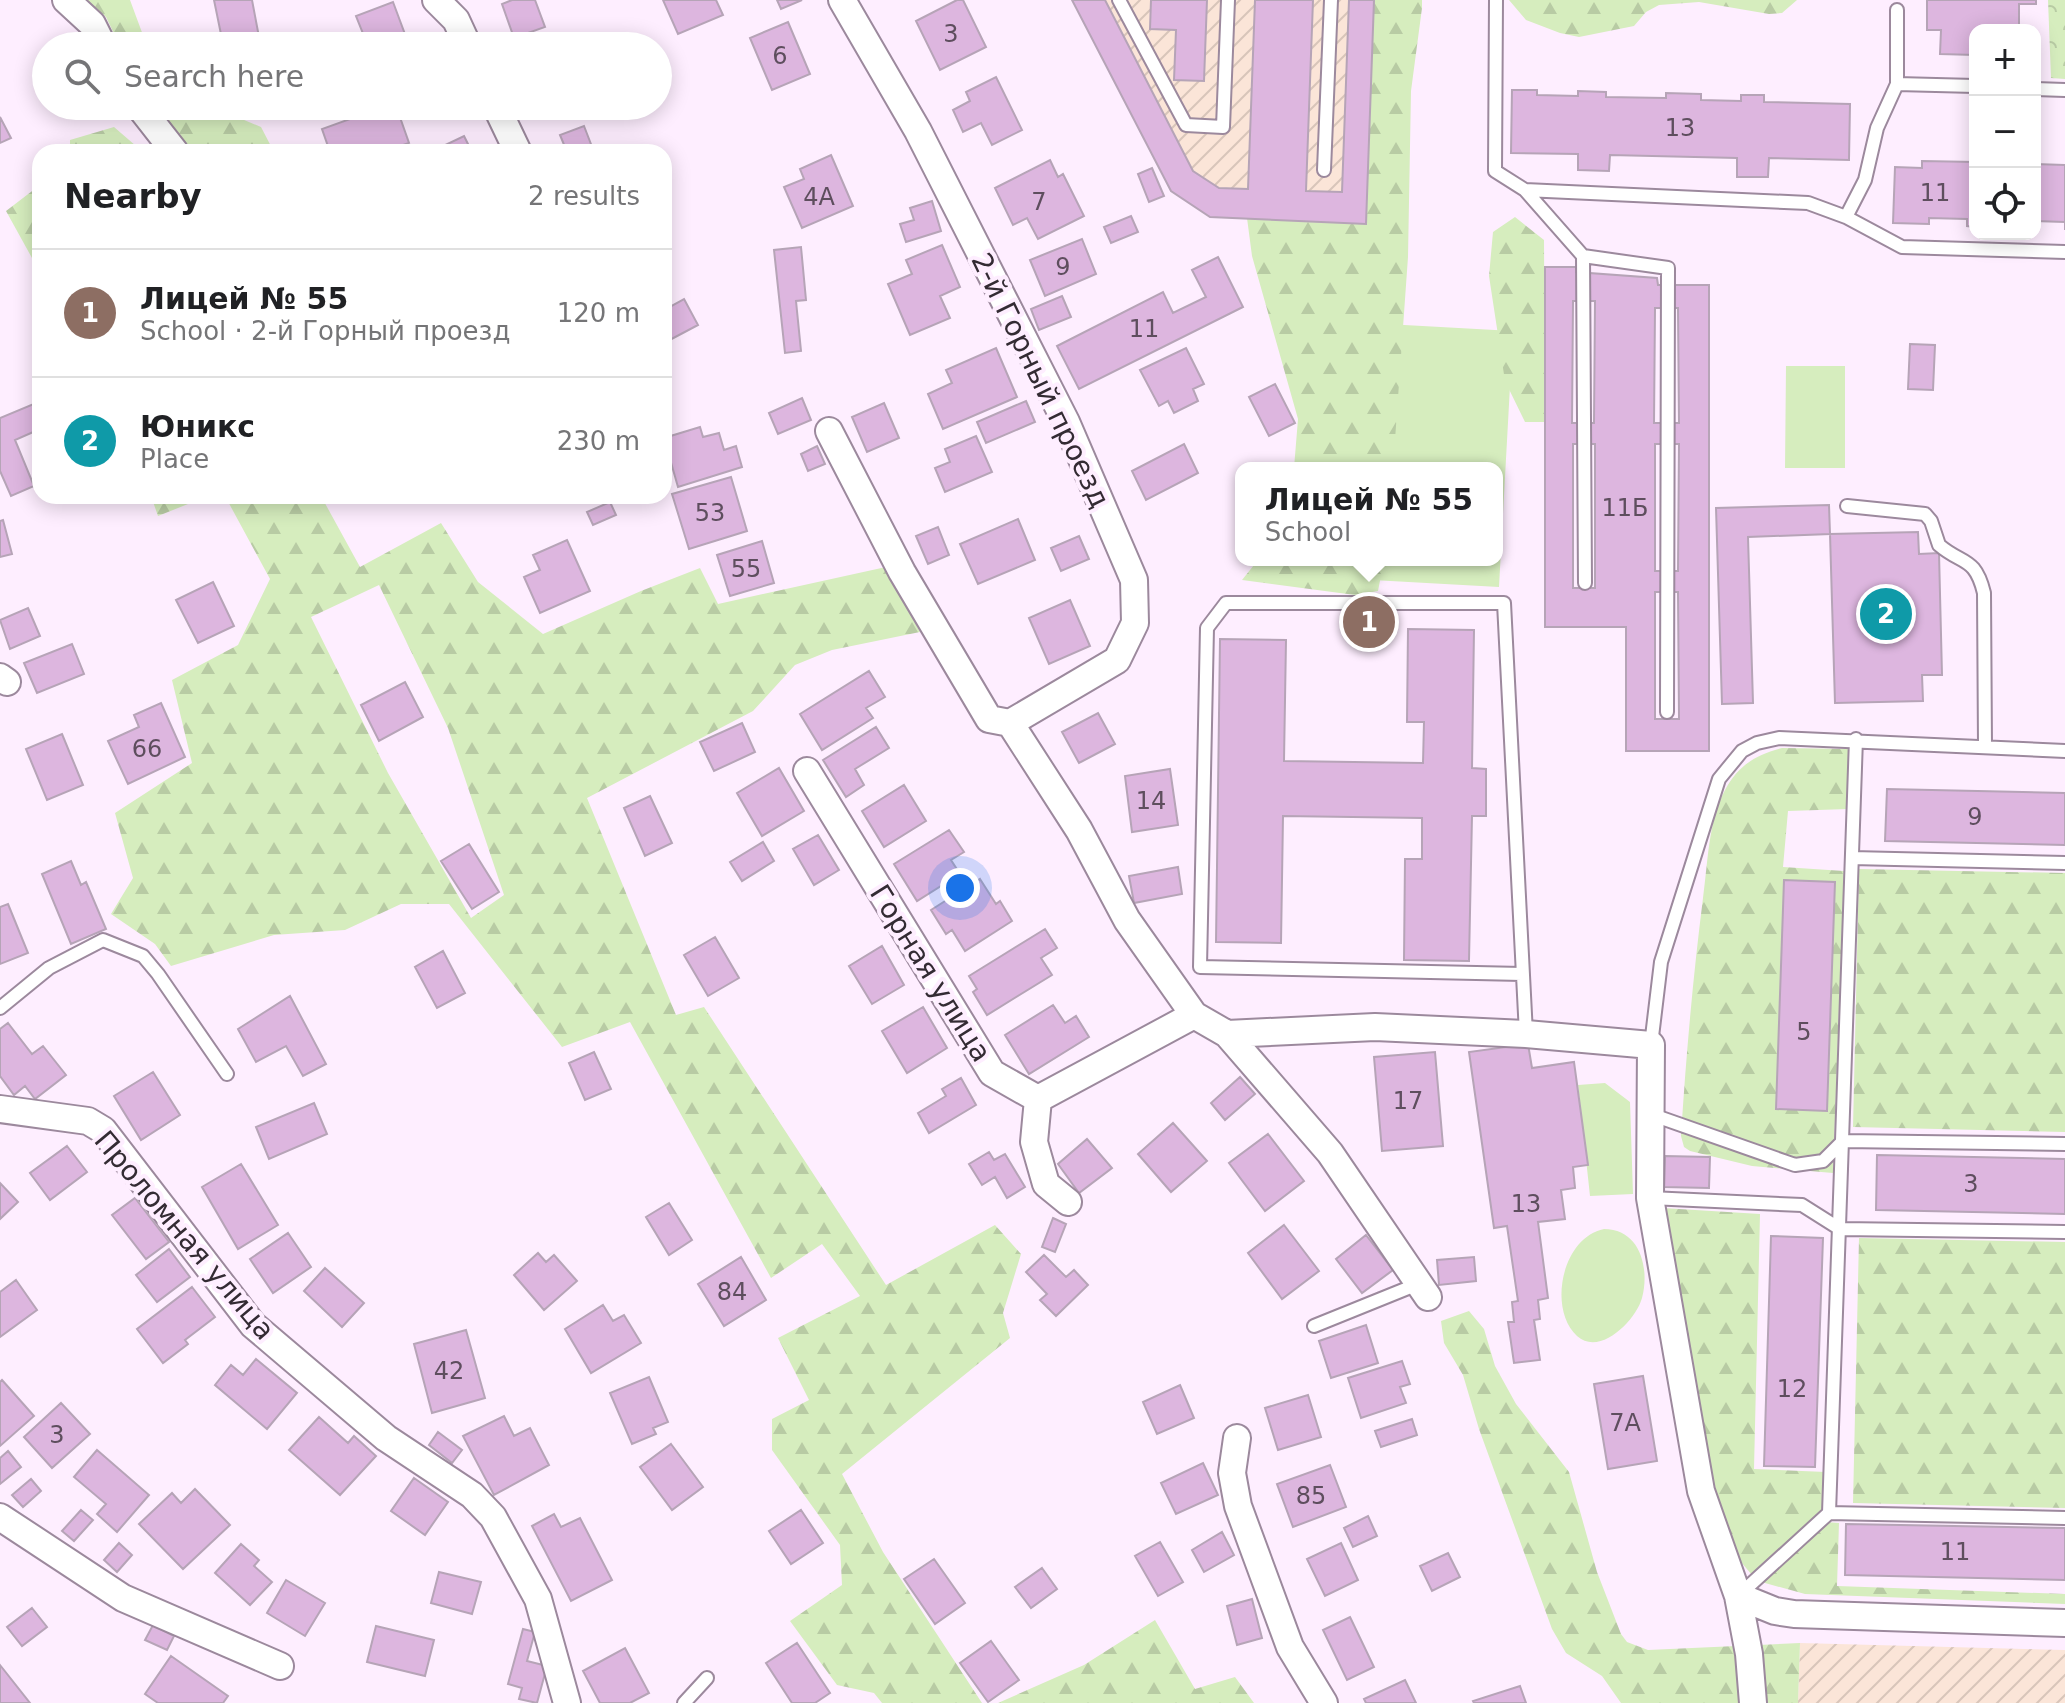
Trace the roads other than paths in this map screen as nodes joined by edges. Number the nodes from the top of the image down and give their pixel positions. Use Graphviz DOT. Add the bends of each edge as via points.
graph roads {
  1 [pos="66,0"];
  2 [pos="436,0"];
  3 [pos="842,0"];
  4 [pos="1119,0"];
  5 [pos="1228,0"];
  6 [pos="1331,0"];
  7 [pos="1496,0"];
  8 [pos="1897,10"];
  9 [pos="96,32"];
  10 [pos="462,32"];
  11 [pos="1897,84"];
  12 [pos="1969,86"];
  13 [pos="2041,89"];
  14 [pos="2065,90"];
  15 [pos="150,120"];
  16 [pos="503,120"];
  17 [pos="169,144"];
  18 [pos="514,144"];
  19 [pos="1324,170"];
  20 [pos="1525,190"];
  21 [pos="1846,217"];
  22 [pos="2065,252"];
  23 [pos="1583,256"];
  24 [pos="829,431"];
  25 [pos="1847,506"];
  26 [pos="1585,583"];
  27 [pos="1667,712"];
  28 [pos="1010,723"];
  29 [pos="1856,739"];
  30 [pos="1985,746"];
  31 [pos="2065,751"];
  32 [pos="807,771"];
  33 [pos="1852,858"];
  34 [pos="2065,863"];
  35 [pos="1522,974"];
  36 [pos="0,1008"];
  37 [pos="1194,1015"];
  38 [pos="1227,1034"];
  39 [pos="1526,1034"];
  40 [pos="1651,1045"];
  41 [pos="227,1074"];
  42 [pos="1038,1099"];
  43 [pos="0,1109"];
  44 [pos="1650,1114"];
  45 [pos="1843,1141"];
  46 [pos="2065,1144"];
  47 [pos="1650,1198"];
  48 [pos="1068,1202"];
  49 [pos="1840,1229"];
  50 [pos="2065,1232"];
  51 [pos="1423,1290"];
  52 [pos="1314,1326"];
  53 [pos="1237,1438"];
  54 [pos="1829,1513"];
  55 [pos="0,1517"];
  56 [pos="2065,1518"];
  57 [pos="1738,1596"];
  58 [pos="2065,1623"];
  59 [pos="280,1666"];
  60 [pos="707,1678"];
  61 [pos="567,1703"];
  62 [pos="684,1703"];
  63 [pos="1324,1703"];
  64 [pos="1753,1703"];
  1 -- 9 [label="street"];
  2 -- 10 [label="street"];
  3 -- 28 [label="street, 2-й Горный проезд" via="918,131 1066,422 1134,580 1135,623 1117,660"];
  4 -- 5 [label="lane" via="1186,125 1223,127"];
  6 -- 19 [label="lane"];
  7 -- 20 [label="lane" via="1495,171"];
  8 -- 11 [label="lane"];
  11 -- 12 [label="lane"];
  11 -- 21 [label="lane" via="1877,128 1865,180"];
  13 -- 14 [label="lane"];
  15 -- 17 [label="street"];
  16 -- 18 [label="street"];
  20 -- 21 [label="lane" via="1808,203"];
  20 -- 23 [label="lane"];
  21 -- 22 [label="lane" via="1902,247"];
  23 -- 26 [label="lane"];
  23 -- 27 [label="lane" via="1668,268"];
  24 -- 28 [label="street" via="902,572 989,719"];
  25 -- 30 [label="lane" via="1925,514 1939,545 1977,572 1984,593"];
  28 -- 37 [label="street" via="1079,830 1127,920"];
  29 -- 30 [label="lane"];
  29 -- 33 [label="lane"];
  29 -- 40 [label="lane" via="1769,740 1742,751 1727,766 1661,962"];
  30 -- 31 [label="lane"];
  32 -- 42 [label="street, Горная улица" via="992,1073"];
  33 -- 34 [label="lane"];
  33 -- 45 [label="lane"];
  35 -- 35 [label="lane" via="1504,603 1226,603 1207,628 1200,967"];
  35 -- 39 [label="lane"];
  36 -- 41 [label="lane" via="49,968 103,940 143,956"];
  37 -- 38 [label="street"];
  37 -- 42 [label="street"];
  38 -- 39 [label="street" via="1375,1027"];
  38 -- 51 [label="street" via="1330,1153"];
  39 -- 40 [label="street"];
  40 -- 44 [label="street"];
  42 -- 48 [label="street" via="1034,1142 1046,1184"];
  43 -- 61 [label="street, Проломная улица" via="88,1121 103,1130 253,1325 386,1438 472,1495 493,1517 538,1599"];
  44 -- 45 [label="lane" via="1795,1165 1823,1161"];
  44 -- 47 [label="street"];
  45 -- 46 [label="lane"];
  45 -- 49 [label="lane"];
  47 -- 49 [label="lane" via="1802,1205"];
  47 -- 57 [label="street" via="1701,1491"];
  49 -- 50 [label="lane"];
  49 -- 54 [label="lane"];
  51 -- 52 [label="lane"];
  53 -- 63 [label="street" via="1232,1473 1238,1506 1290,1647"];
  54 -- 56 [label="lane"];
  54 -- 57 [label="lane"];
  55 -- 59 [label="street" via="123,1598"];
  57 -- 58 [label="street" via="1794,1614"];
  57 -- 64 [label="street"];
  60 -- 62 [label="lane"];
}
